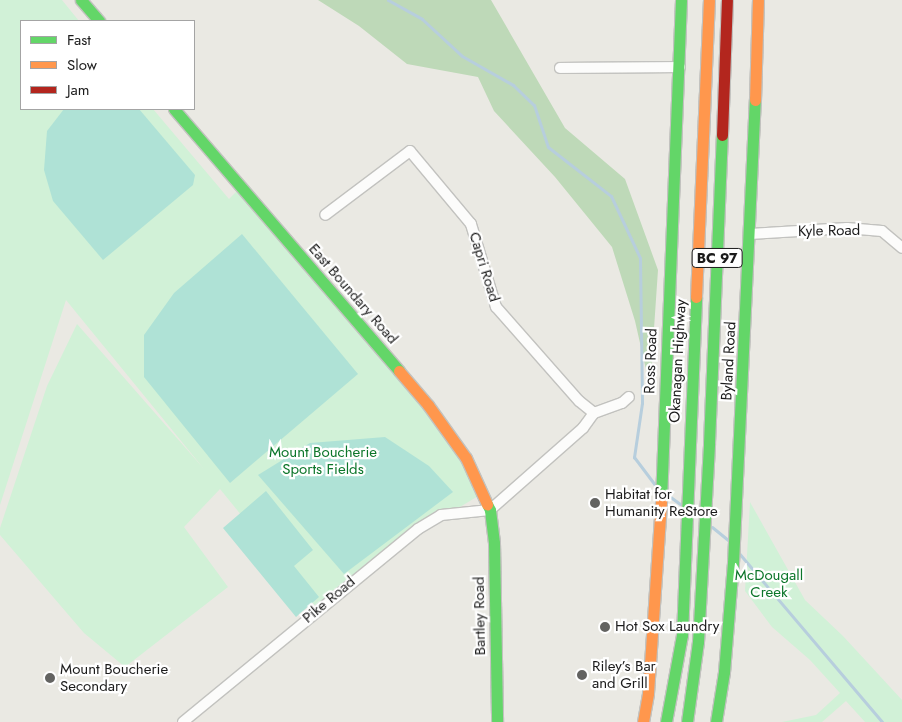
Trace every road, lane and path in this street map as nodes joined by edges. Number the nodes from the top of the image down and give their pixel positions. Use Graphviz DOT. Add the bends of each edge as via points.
graph roads {
  1 [pos="81,0"];
  2 [pos="681,0"];
  3 [pos="709,0"];
  4 [pos="727,0"];
  5 [pos="758,0"];
  6 [pos="98,20"];
  7 [pos="680,66"];
  8 [pos="560,68"];
  9 [pos="175,110"];
  10 [pos="325,215"];
  11 [pos="750,234"];
  12 [pos="902,248"];
  13 [pos="629,398"];
  14 [pos="594,413"];
  15 [pos="490,510"];
  16 [pos="183,722"];
  17 [pos="497,722"];
  18 [pos="643,722"];
  19 [pos="666,722"];
  20 [pos="687,722"];
  21 [pos="716,722"];
  1 -- 6 [label="main road"];
  2 -- 7 [label="main road, Ross Road"];
  3 -- 19 [label="main road, Okanagan Highway / BC 97" via="682,635"];
  4 -- 20 [label="main road, BC 97" via="698,642"];
  5 -- 11 [label="main road, Byland Road"];
  7 -- 8 [label="street"];
  7 -- 18 [label="main road, Ross Road" via="670,234 662,483 648,693"];
  9 -- 15 [label="main road, East Boundary Road" via="428,405 466,458"];
  10 -- 14 [label="street, Capri Road" via="410,151 471,224 496,307 579,401"];
  11 -- 12 [label="street, Kyle Road" via="847,228 882,232"];
  11 -- 21 [label="main road, Byland Road" via="734,552 724,672"];
  13 -- 14 [label="street"];
  14 -- 15 [label="street" via="583,428"];
  15 -- 16 [label="street, Pike Road" via="441,515 418,529"];
  15 -- 17 [label="main road, Bartley Road" via="494,543"];
}
